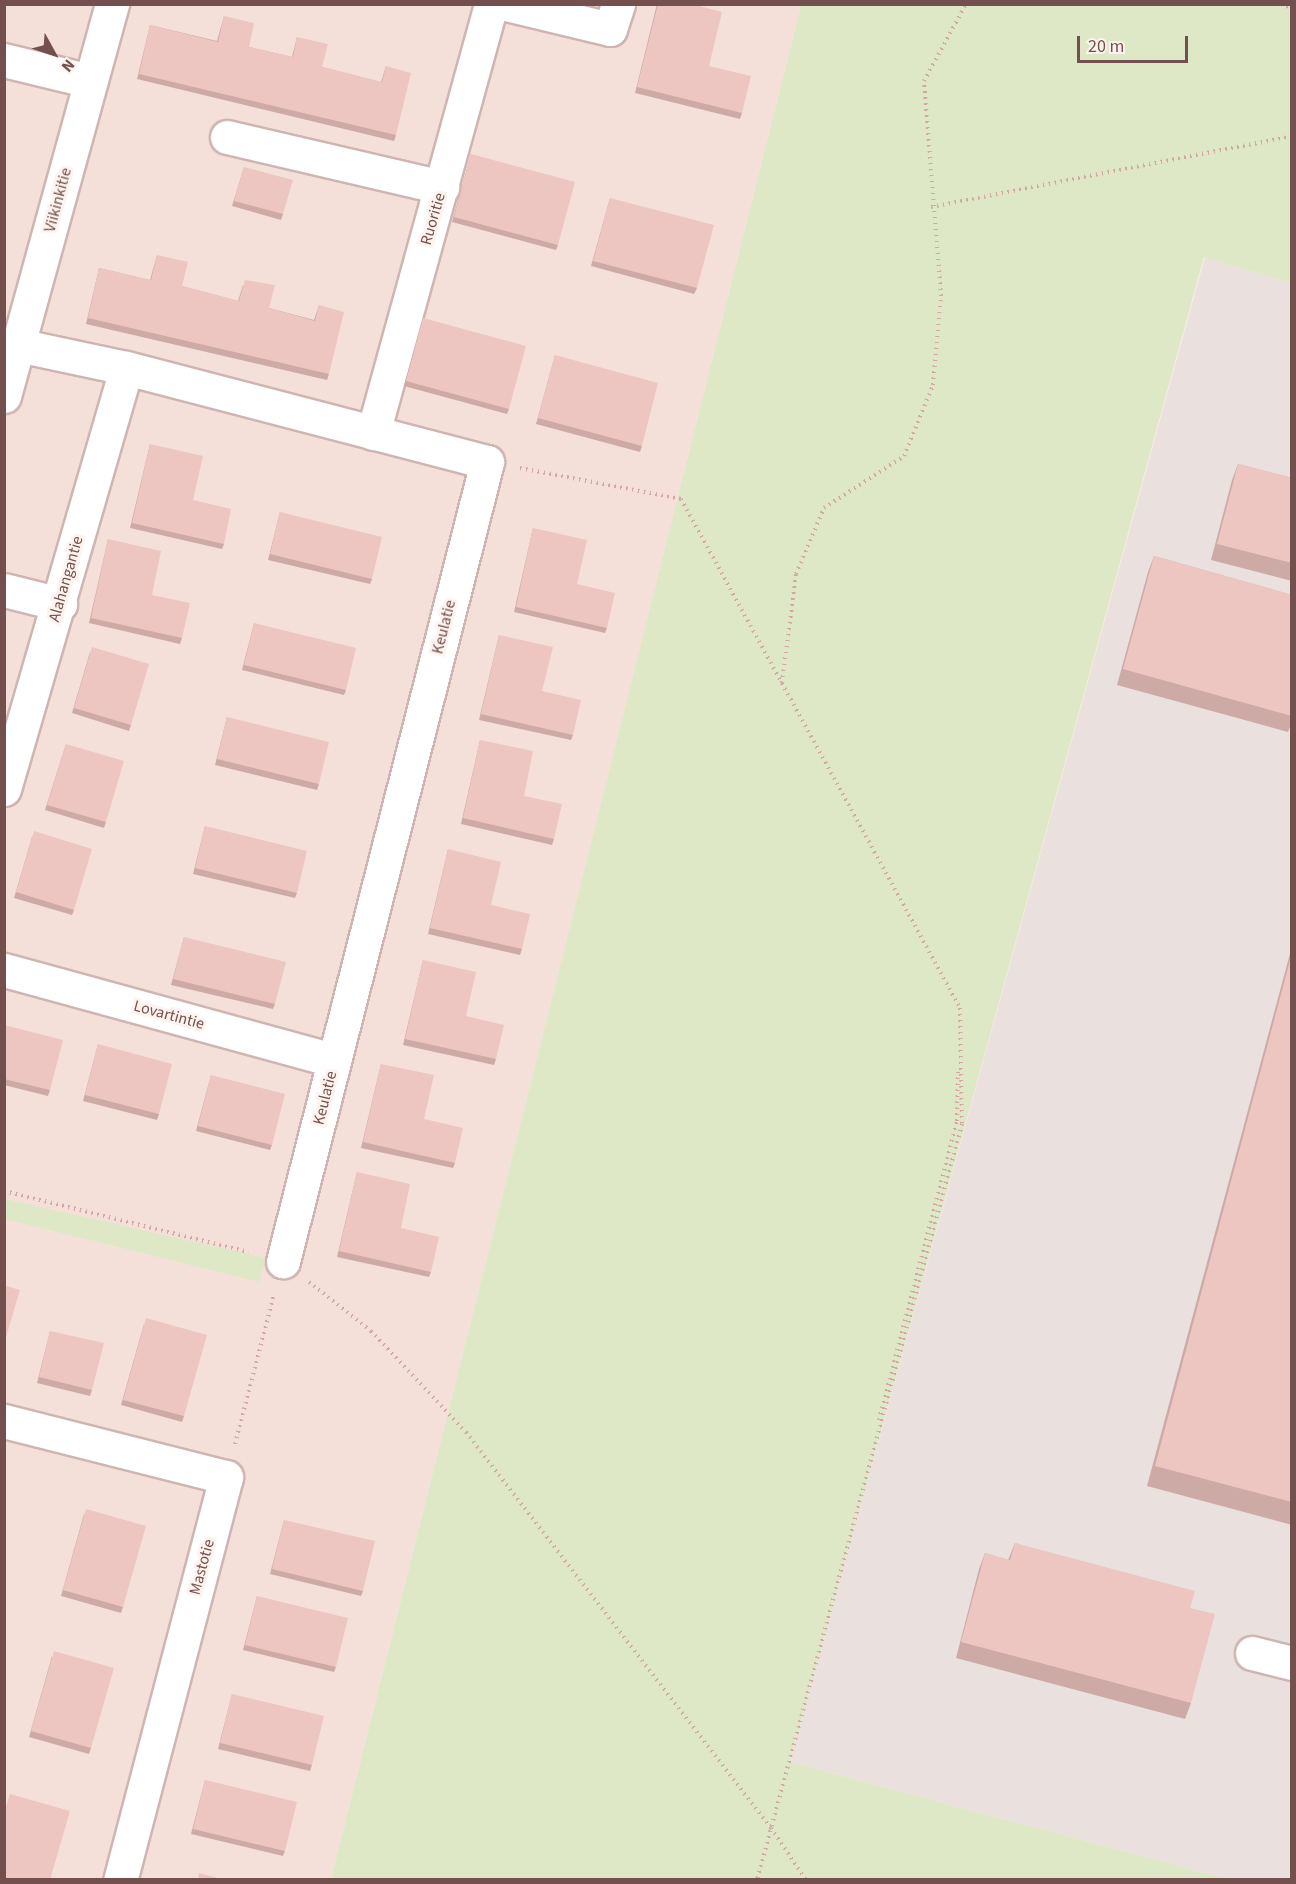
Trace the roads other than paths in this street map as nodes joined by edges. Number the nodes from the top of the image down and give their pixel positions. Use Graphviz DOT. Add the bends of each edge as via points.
graph roads {
  1 [pos="112,4"];
  2 [pos="491,4"];
  3 [pos="507,4"];
  4 [pos="614,17"];
  5 [pos="4,60"];
  6 [pos="90,81"];
  7 [pos="227,137"];
  8 [pos="442,187"];
  9 [pos="18,345"];
  10 [pos="126,368"];
  11 [pos="4,396"];
  12 [pos="373,433"];
  13 [pos="4,590"];
  14 [pos="60,604"];
  15 [pos="4,789"];
  16 [pos="4,970"];
  17 [pos="334,1060"];
  18 [pos="283,1261"];
  19 [pos="4,1420"];
  20 [pos="1252,1653"];
  21 [pos="1292,1663"];
  22 [pos="120,1880"];
  1 -- 6 [label="street, Viikinkitie"];
  2 -- 8 [label="street, Ruoritie"];
  3 -- 4 [label="street"];
  5 -- 6 [label="street"];
  6 -- 9 [label="street, Viikinkitie"];
  7 -- 8 [label="street"];
  8 -- 12 [label="street, Ruoritie"];
  9 -- 10 [label="street"];
  9 -- 11 [label="street, Viikinkitie"];
  10 -- 12 [label="street"];
  10 -- 14 [label="street, Alahangantie"];
  12 -- 17 [label="street, Keulatie" via="487,462"];
  13 -- 14 [label="street"];
  14 -- 15 [label="street, Alahangantie"];
  16 -- 17 [label="street, Lovartintie"];
  17 -- 18 [label="street, Keulatie"];
  19 -- 22 [label="street, Mastotie" via="226,1477"];
  20 -- 21 [label="street"];
}
